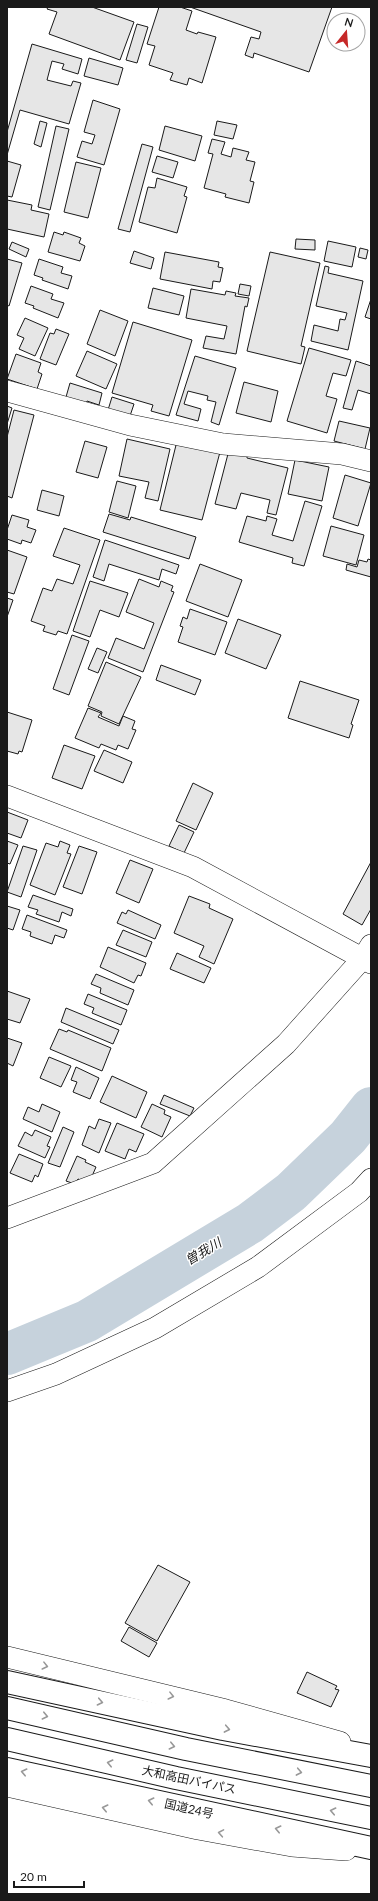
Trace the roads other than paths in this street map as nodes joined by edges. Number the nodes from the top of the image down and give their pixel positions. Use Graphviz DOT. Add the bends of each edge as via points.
graph roads {
  1 [pos="7,391"];
  2 [pos="371,461"];
  3 [pos="7,796"];
  4 [pos="368,955"];
  5 [pos="371,1179"];
  6 [pos="7,1218"];
  7 [pos="7,1391"];
  8 [pos="7,1657"];
  9 [pos="7,1682"];
  10 [pos="7,1708"];
  11 [pos="7,1739"];
  12 [pos="371,1751"];
  13 [pos="371,1756"];
  14 [pos="7,1769"];
  15 [pos="7,1786"];
  16 [pos="371,1786"];
  17 [pos="371,1818"];
  18 [pos="371,1850"];
  1 -- 2 [label="street" via="130,426 223,444 342,454"];
  3 -- 4 [label="street" via="193,867"];
  4 -- 6 [label="street" via="286,1044 153,1163"];
  5 -- 7 [label="street" via="359,1192 258,1267 155,1328 56,1374"];
  8 -- 12 [label="street, one-way" via="226,1710"];
  9 -- 13 [label="highway, one-way" via="223,1729"];
  10 -- 16 [label="highway, one-way" via="186,1749"];
  17 -- 11 [label="highway, 大和高田バイパス, one-way" via="184,1780"];
  18 -- 14 [label="highway, 国道24号, one-way"];
  18 -- 15 [label="street, one-way" via="292,1846 198,1829"];
}
